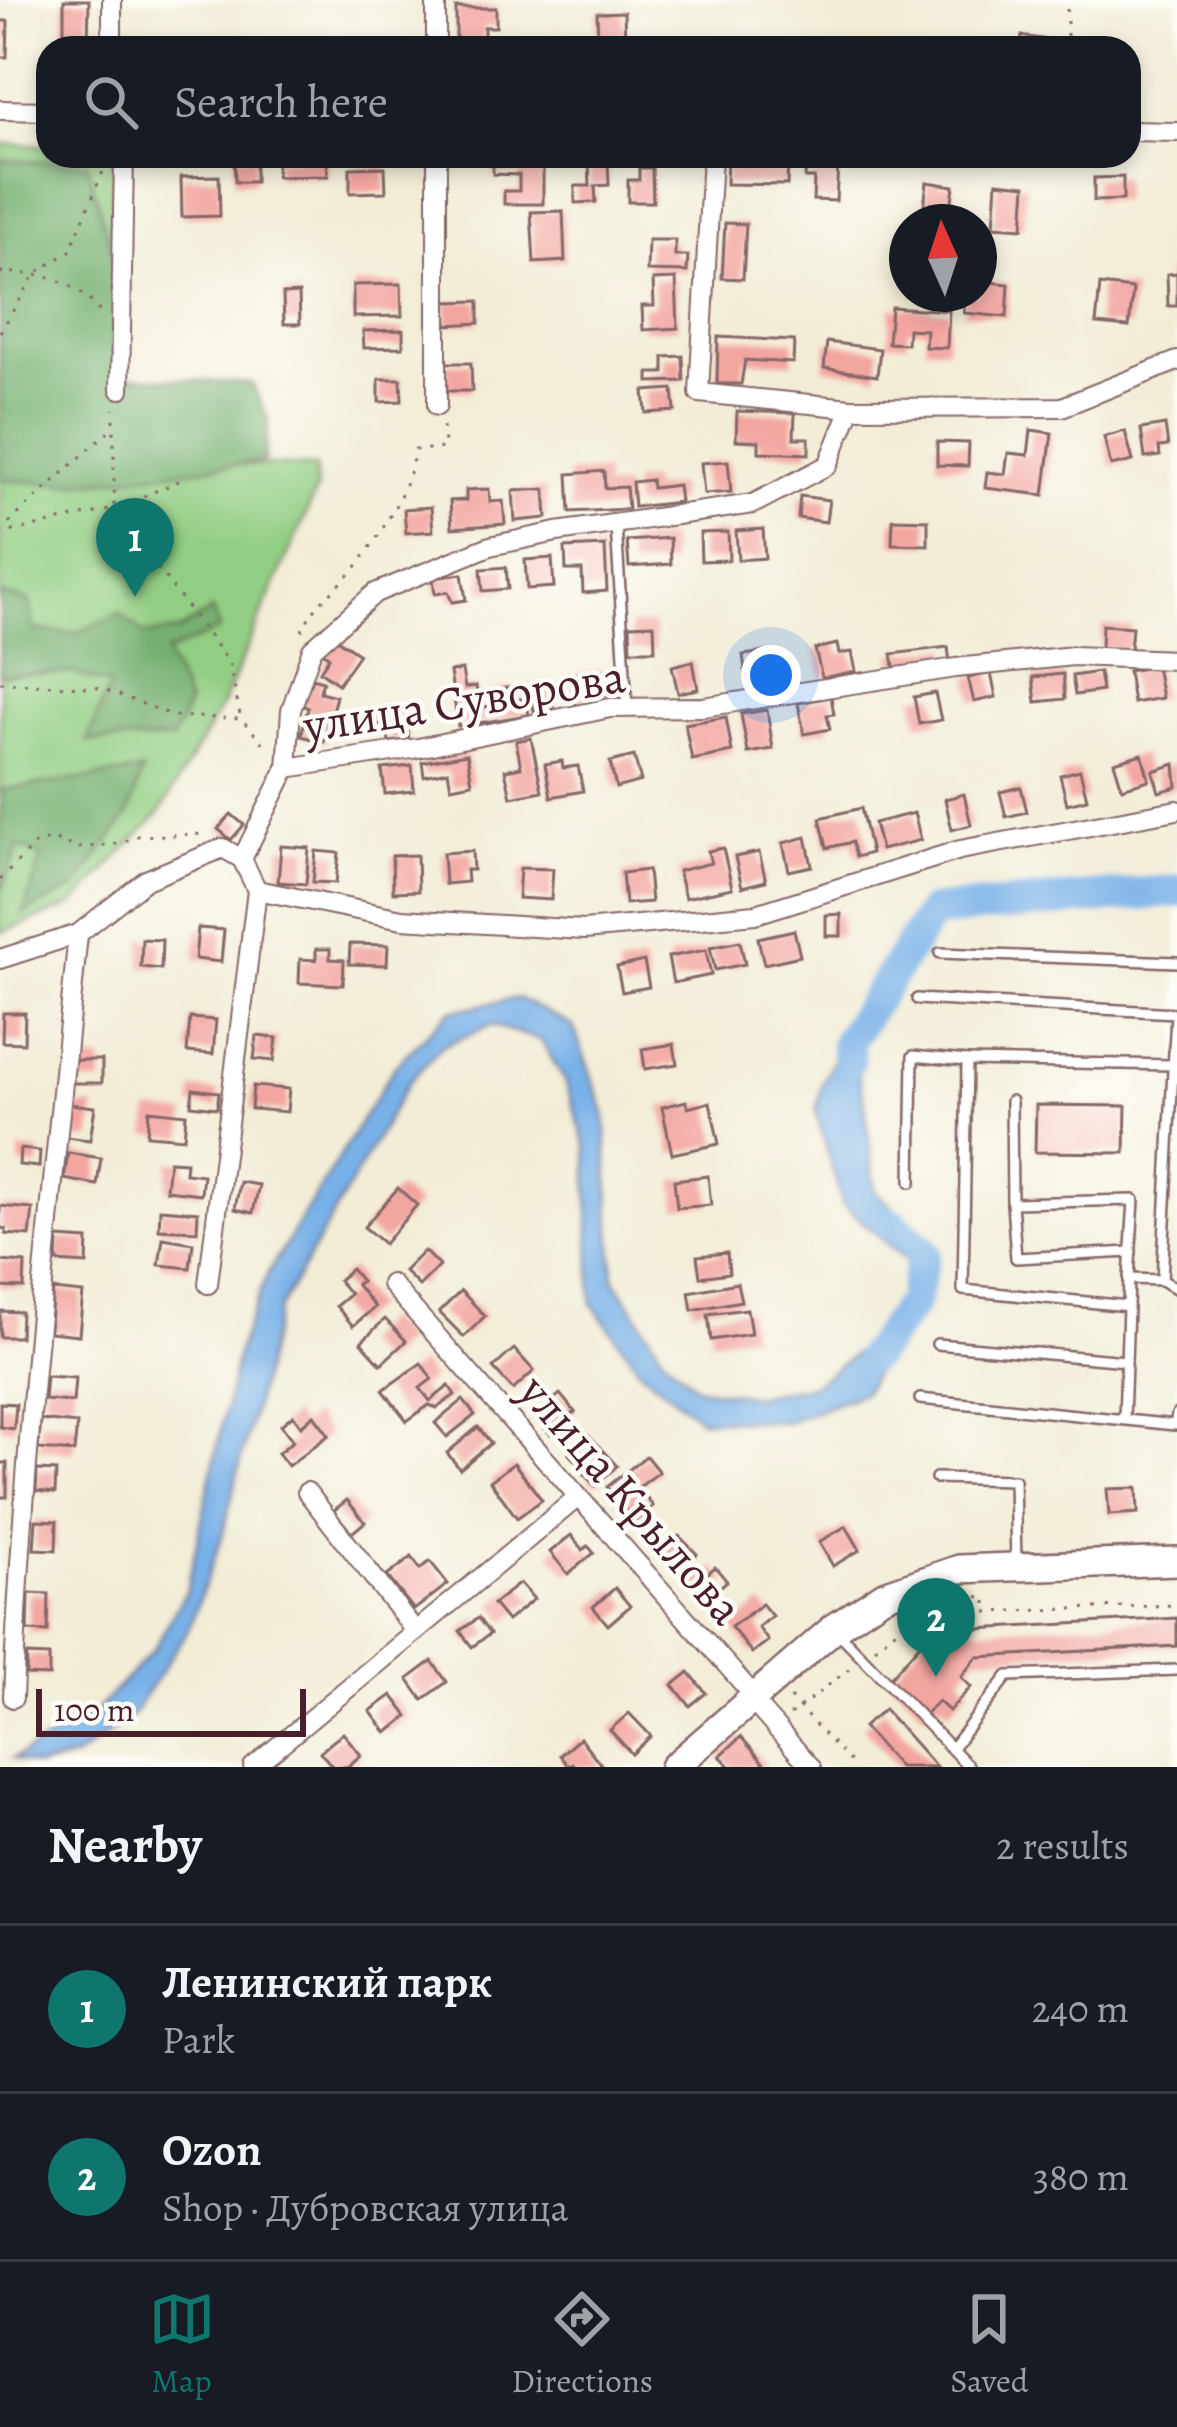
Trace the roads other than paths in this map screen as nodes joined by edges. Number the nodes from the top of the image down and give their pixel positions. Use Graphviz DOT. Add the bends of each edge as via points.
graph roads {
  1 [pos="112,0"];
  2 [pos="436,0"];
  3 [pos="112,36"];
  4 [pos="436,36"];
  5 [pos="0,110"];
  6 [pos="36,111"];
  7 [pos="1141,131"];
  8 [pos="1177,132"];
  9 [pos="124,168"];
  10 [pos="437,168"];
  11 [pos="711,168"];
  12 [pos="1177,361"];
  13 [pos="117,395"];
  14 [pos="437,406"];
  15 [pos="851,408"];
  16 [pos="616,525"];
  17 [pos="1177,660"];
  18 [pos="627,710"];
  19 [pos="287,768"];
  20 [pos="1177,810"];
  21 [pos="242,859"];
  22 [pos="257,890"];
  23 [pos="78,934"];
  24 [pos="940,953"];
  25 [pos="0,959"];
  26 [pos="1177,962"];
  27 [pos="916,999"];
  28 [pos="967,1061"];
  29 [pos="1173,1065"];
  30 [pos="1011,1101"];
  31 [pos="911,1182"];
  32 [pos="1012,1203"];
  33 [pos="1131,1252"];
  34 [pos="1129,1279"];
  35 [pos="1162,1280"];
  36 [pos="208,1284"];
  37 [pos="391,1284"];
  38 [pos="1177,1289"];
  39 [pos="1128,1306"];
  40 [pos="937,1344"];
  41 [pos="1126,1361"];
  42 [pos="920,1399"];
  43 [pos="1177,1414"];
  44 [pos="1124,1419"];
  45 [pos="936,1478"];
  46 [pos="307,1492"];
  47 [pos="578,1497"];
  48 [pos="1177,1561"];
  49 [pos="1016,1567"];
  50 [pos="834,1628"];
  51 [pos="416,1632"];
  52 [pos="1177,1670"];
  53 [pos="765,1689"];
  54 [pos="13,1698"];
  55 [pos="952,1748"];
  56 [pos="253,1767"];
  57 [pos="674,1767"];
  58 [pos="811,1767"];
  59 [pos="969,1767"];
  1 -- 3 [label="street"];
  2 -- 4 [label="street"];
  5 -- 6 [label="street"];
  7 -- 8 [label="street"];
  9 -- 13 [label="street"];
  10 -- 14 [label="street"];
  11 -- 15 [label="street" via="699,393"];
  12 -- 15 [label="street" via="1062,407"];
  15 -- 16 [label="street, улица Суворова" via="828,464 753,504"];
  16 -- 18 [label="lane"];
  16 -- 19 [label="street, улица Суворова" via="490,546 375,592 312,649 292,710"];
  17 -- 18 [label="street, улица Суворова" via="1073,656 703,707"];
  18 -- 19 [label="street, улица Суворова"];
  19 -- 21 [label="street"];
  20 -- 22 [label="street" via="960,850 756,914 605,928 402,919"];
  21 -- 22 [label="street"];
  21 -- 23 [label="street" via="224,848 146,880"];
  22 -- 36 [label="street"];
  23 -- 25 [label="street"];
  23 -- 54 [label="street"];
  24 -- 26 [label="lane"];
  27 -- 29 [label="lane" via="1176,1013"];
  28 -- 29 [label="lane"];
  28 -- 31 [label="lane" via="913,1056"];
  28 -- 39 [label="lane" via="963,1290"];
  29 -- 35 [label="lane"];
  30 -- 32 [label="lane"];
  32 -- 33 [label="lane" via="1016,1258"];
  32 -- 33 [label="lane" via="1134,1200"];
  33 -- 34 [label="lane"];
  34 -- 35 [label="lane"];
  34 -- 39 [label="lane"];
  35 -- 38 [label="lane"];
  37 -- 47 [label="street, улица Крылова"];
  39 -- 41 [label="lane"];
  40 -- 41 [label="lane"];
  41 -- 44 [label="lane"];
  42 -- 44 [label="lane"];
  43 -- 44 [label="lane" via="1175,1425"];
  45 -- 49 [label="lane" via="1014,1480"];
  46 -- 51 [label="street"];
  47 -- 51 [label="street"];
  47 -- 53 [label="street, улица Крылова"];
  48 -- 49 [label="street"];
  49 -- 50 [label="street" via="959,1569 884,1595"];
  50 -- 53 [label="street"];
  50 -- 55 [label="lane"];
  51 -- 56 [label="street"];
  52 -- 55 [label="lane" via="1008,1676"];
  53 -- 57 [label="street"];
  53 -- 58 [label="street, улица Крылова" via="776,1729"];
  55 -- 59 [label="lane"];
}
